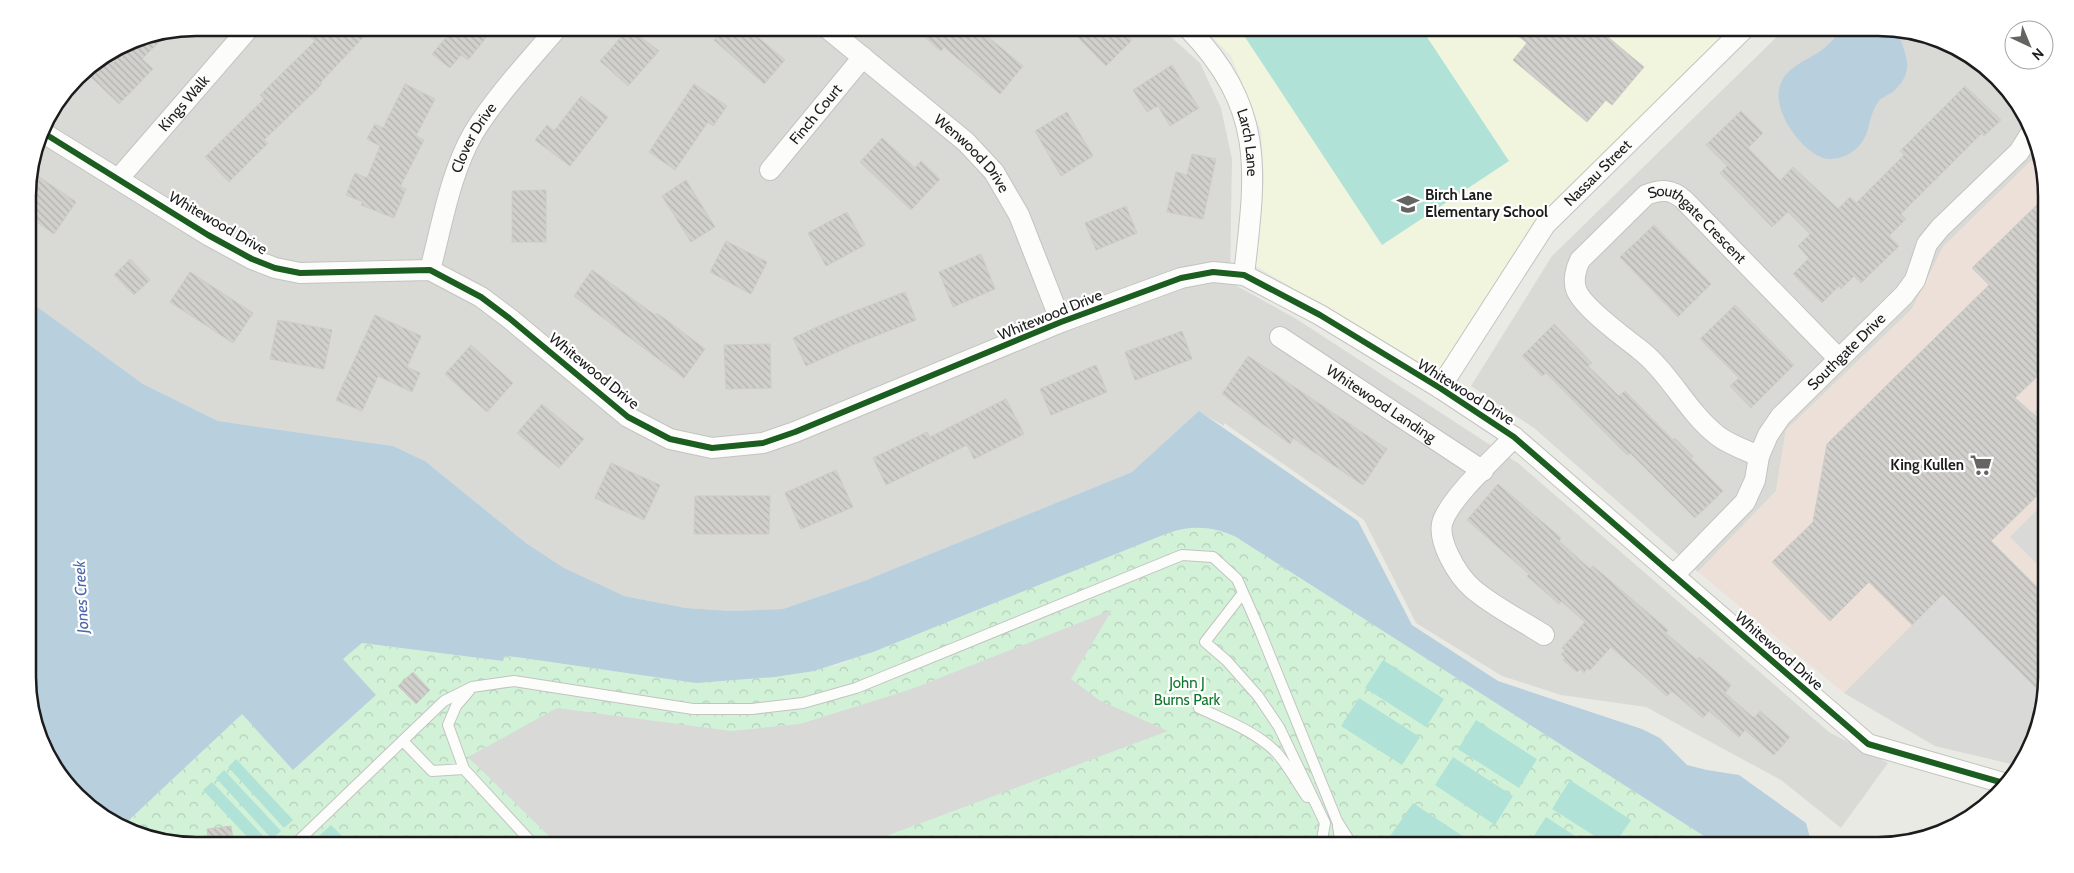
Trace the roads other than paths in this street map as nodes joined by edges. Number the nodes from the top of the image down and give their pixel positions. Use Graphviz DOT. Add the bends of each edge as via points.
graph roads {
  1 [pos="241,36"];
  2 [pos="550,36"];
  3 [pos="837,36"];
  4 [pos="1196,36"];
  5 [pos="1737,36"];
  6 [pos="863,58"];
  7 [pos="48,135"];
  8 [pos="2027,139"];
  9 [pos="770,170"];
  10 [pos="119,178"];
  11 [pos="430,270"];
  12 [pos="1244,275"];
  13 [pos="1061,322"];
  14 [pos="1280,337"];
  15 [pos="1838,359"];
  16 [pos="1440,388"];
  17 [pos="1514,437"];
  18 [pos="1759,456"];
  19 [pos="1483,471"];
  20 [pos="1674,575"];
  21 [pos="1243,593"];
  22 [pos="1544,635"];
  23 [pos="472,687"];
  24 [pos="1199,708"];
  25 [pos="403,741"];
  26 [pos="464,769"];
  27 [pos="1998,782"];
  28 [pos="1337,820"];
  29 [pos="1325,824"];
  30 [pos="1323,836"];
  31 [pos="1340,836"];
  32 [pos="1347,836"];
  33 [pos="303,837"];
  34 [pos="526,837"];
  1 -- 10 [label="street, Kings Walk"];
  2 -- 11 [label="street, Clover Drive" via="474,133 454,180"];
  3 -- 6 [label="street, Wenwood Drive"];
  4 -- 12 [label="street, Larch Lane" via="1227,75 1239,100 1252,148 1253,199"];
  5 -- 16 [label="street, Nassau Street" via="1545,225"];
  6 -- 9 [label="street, Finch Court"];
  6 -- 13 [label="street, Wenwood Drive" via="966,142 994,172 1019,215"];
  7 -- 10 [label="street, Whitewood Drive"];
  8 -- 15 [label="street, Southgate Drive" via="2019,152 1927,244 1915,280 1904,295"];
  10 -- 11 [label="street, Whitewood Drive" via="208,235 275,268 300,273"];
  11 -- 13 [label="street, Whitewood Drive" via="481,297 628,417 670,438 712,448 763,443 795,432"];
  12 -- 13 [label="street, Whitewood Drive" via="1213,272 1181,278"];
  12 -- 16 [label="street, Whitewood Drive" via="1320,315"];
  14 -- 19 [label="street, Whitewood Landing"];
  15 -- 18 [label="street, Southgate Drive" via="1781,416"];
  15 -- 18 [label="street, Southgate Crescent" via="1684,200 1669,191 1646,194 1580,260 1575,269 1576,290 1582,298 1656,365 1718,436"];
  16 -- 17 [label="street, Whitewood Drive"];
  17 -- 19 [label="street"];
  17 -- 20 [label="street, Whitewood Drive"];
  18 -- 20 [label="street, Southgate Drive" via="1755,480 1745,502"];
  19 -- 22 [label="street" via="1443,519 1442,536 1449,557 1472,588"];
  20 -- 27 [label="street, Whitewood Drive" via="1868,744"];
  21 -- 23 [label="lane" via="1237,580 1213,557 1182,556 856,688 803,703 752,709 693,709 514,681"];
  21 -- 28 [label="lane"];
  21 -- 29 [label="lane" via="1205,642 1258,696 1279,727"];
  23 -- 25 [label="lane" via="444,701"];
  23 -- 26 [label="lane" via="456,706 448,725"];
  24 -- 29 [label="lane" via="1260,739 1277,753"];
  25 -- 26 [label="lane" via="432,771"];
  25 -- 33 [label="lane"];
  26 -- 34 [label="lane"];
  28 -- 31 [label="lane"];
  28 -- 32 [label="lane"];
  29 -- 30 [label="lane"];
}
